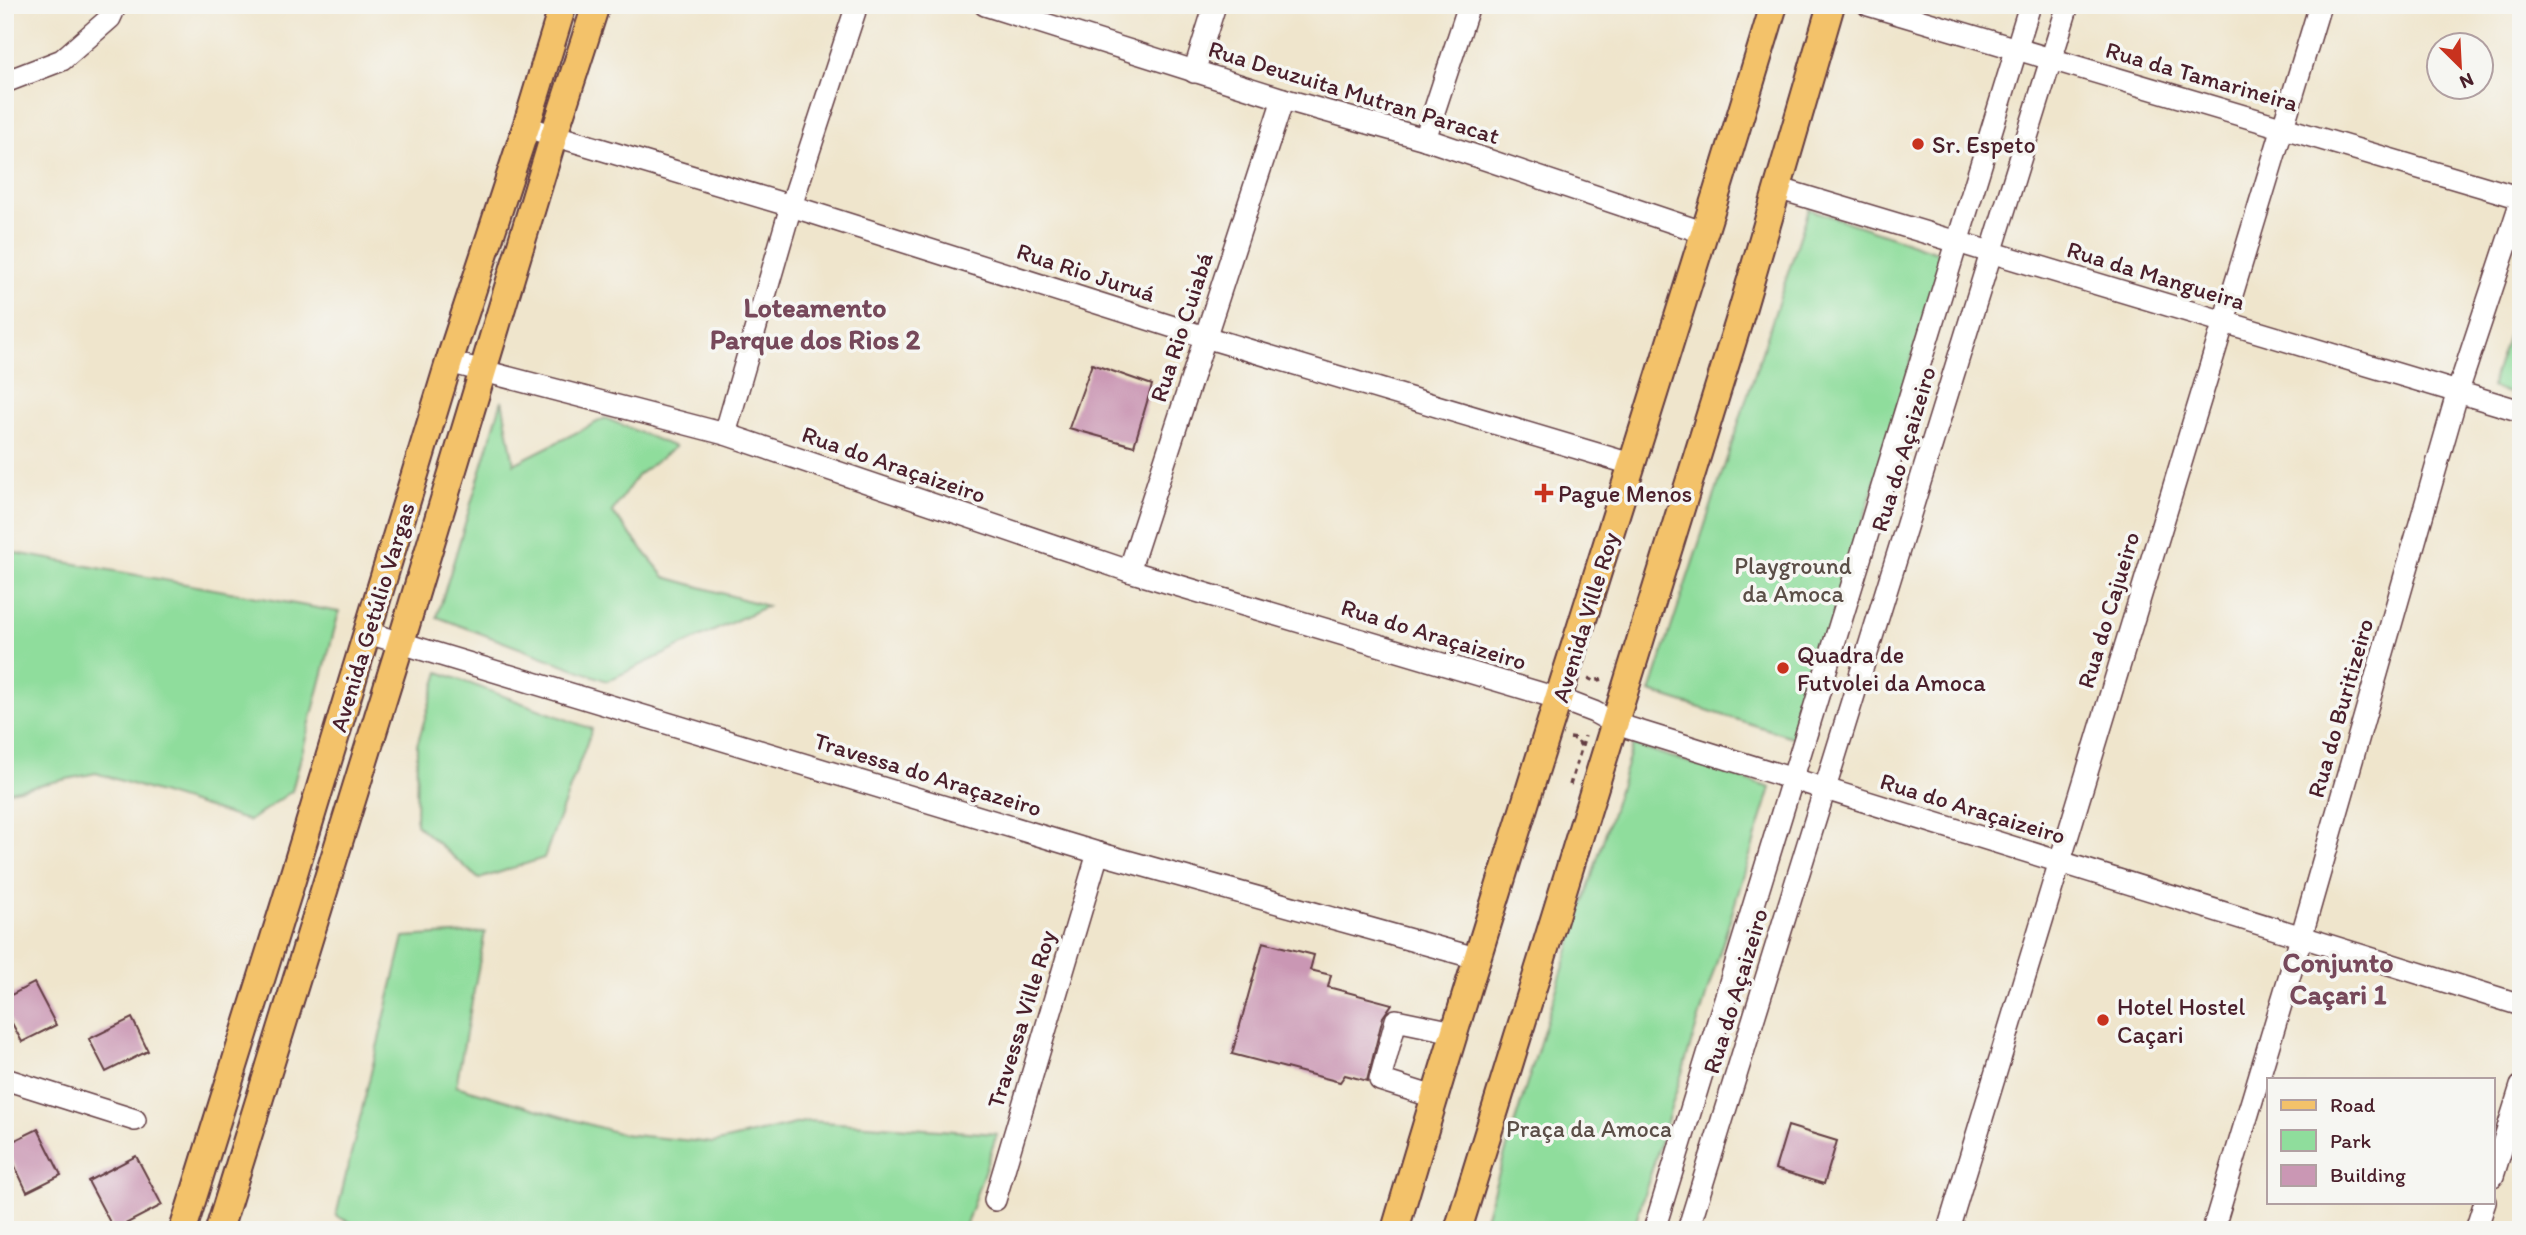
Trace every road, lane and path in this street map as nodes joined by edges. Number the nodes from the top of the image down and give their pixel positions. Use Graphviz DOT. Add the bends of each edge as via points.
graph roads {
  1 [pos="116,5"];
  2 [pos="563,5"];
  3 [pos="596,5"];
  4 [pos="857,5"];
  5 [pos="985,5"];
  6 [pos="1215,5"];
  7 [pos="1469,5"];
  8 [pos="1774,5"];
  9 [pos="1832,5"];
  10 [pos="1868,5"];
  11 [pos="2030,5"];
  12 [pos="2068,5"];
  13 [pos="2320,5"];
  14 [pos="2017,50"];
  15 [pos="2051,60"];
  16 [pos="1195,72"];
  17 [pos="5,82"];
  18 [pos="1283,99"];
  19 [pos="2284,126"];
  20 [pos="526,127"];
  21 [pos="554,135"];
  22 [pos="1425,139"];
  23 [pos="1777,188"];
  24 [pos="2521,199"];
  25 [pos="791,206"];
  26 [pos="1705,233"];
  27 [pos="1955,243"];
  28 [pos="1990,253"];
  29 [pos="2222,323"];
  30 [pos="1205,337"];
  31 [pos="449,362"];
  32 [pos="482,371"];
  33 [pos="2458,391"];
  34 [pos="2521,411"];
  35 [pos="725,434"];
  36 [pos="1632,464"];
  37 [pos="1129,571"];
  38 [pos="368,633"];
  39 [pos="401,642"];
  40 [pos="1560,699"];
  41 [pos="1616,724"];
  42 [pos="1565,739"];
  43 [pos="1581,746"];
  44 [pos="1794,780"];
  45 [pos="1826,789"];
  46 [pos="1098,853"];
  47 [pos="2059,862"];
  48 [pos="2301,938"];
  49 [pos="1476,958"];
  50 [pos="2521,1005"];
  51 [pos="1454,1032"];
  52 [pos="5,1079"];
  53 [pos="2521,1086"];
  54 [pos="1434,1097"];
  55 [pos="135,1120"];
  56 [pos="2494,1173"];
  57 [pos="995,1200"];
  58 [pos="2484,1204"];
  59 [pos="183,1230"];
  60 [pos="219,1230"];
  61 [pos="1395,1230"];
  62 [pos="1458,1230"];
  63 [pos="1654,1230"];
  64 [pos="1688,1230"];
  65 [pos="1948,1230"];
  66 [pos="2213,1230"];
  67 [pos="2476,1230"];
  1 -- 17 [label="street" via="110,18 62,60"];
  2 -- 20 [label="main road, Avenida Getúlio Vargas"];
  3 -- 21 [label="main road, Avenida Getúlio Vargas"];
  4 -- 25 [label="street"];
  5 -- 16 [label="street, Rua Deuzuita Mutran Paracat"];
  6 -- 16 [label="street"];
  7 -- 22 [label="street"];
  8 -- 26 [label="main road, Avenida Ville Roy"];
  9 -- 23 [label="main road"];
  10 -- 14 [label="street, Rua da Tamarineira"];
  11 -- 14 [label="street, Rua do Açaizeiro"];
  12 -- 15 [label="street, Rua do Açaizeiro"];
  13 -- 19 [label="street, Rua do Cajueiro"];
  14 -- 15 [label="street, Rua da Tamarineira"];
  14 -- 27 [label="street, Rua do Açaizeiro"];
  15 -- 19 [label="street, Rua da Tamarineira"];
  15 -- 28 [label="street, Rua do Açaizeiro"];
  16 -- 18 [label="street, Rua Deuzuita Mutran Paracat"];
  18 -- 22 [label="street, Rua Deuzuita Mutran Paracat"];
  18 -- 30 [label="street, Rua Rio Cuiabá"];
  19 -- 24 [label="street, Rua da Tamarineira"];
  19 -- 29 [label="street, Rua do Cajueiro"];
  20 -- 21 [label="street, Rua Rio Juruá"];
  20 -- 31 [label="main road, Avenida Getúlio Vargas"];
  21 -- 25 [label="street, Rua Rio Juruá"];
  21 -- 32 [label="main road, Avenida Getúlio Vargas"];
  22 -- 26 [label="street, Rua Deuzuita Mutran Paracat"];
  23 -- 27 [label="street, Rua da Mangueira"];
  23 -- 41 [label="main road"];
  24 -- 33 [label="street, Rua do Buritizeiro"];
  25 -- 30 [label="street, Rua Rio Juruá"];
  25 -- 35 [label="street"];
  26 -- 36 [label="main road, Avenida Ville Roy"];
  27 -- 28 [label="street, Rua da Mangueira"];
  27 -- 44 [label="street, Rua do Açaizeiro"];
  28 -- 29 [label="street, Rua da Mangueira"];
  28 -- 45 [label="street, Rua do Açaizeiro"];
  29 -- 33 [label="street, Rua da Mangueira"];
  29 -- 47 [label="street, Rua do Cajueiro"];
  30 -- 36 [label="street, Rua Rio Juruá"];
  30 -- 37 [label="street, Rua Rio Cuiabá"];
  31 -- 32 [label="street, Rua do Araçaizeiro"];
  31 -- 38 [label="main road, Avenida Getúlio Vargas"];
  32 -- 35 [label="street, Rua do Araçaizeiro"];
  32 -- 39 [label="main road, Avenida Getúlio Vargas"];
  33 -- 34 [label="street, Rua da Mangueira"];
  33 -- 48 [label="street, Rua do Buritizeiro"];
  35 -- 37 [label="street, Rua do Araçaizeiro"];
  36 -- 40 [label="main road, Avenida Ville Roy"];
  37 -- 40 [label="street, Rua do Araçaizeiro"];
  38 -- 39 [label="street, Travessa do Araçazeiro"];
  38 -- 59 [label="main road, Avenida Getúlio Vargas"];
  39 -- 46 [label="street, Travessa do Araçazeiro"];
  39 -- 60 [label="main road, Avenida Getúlio Vargas"];
  40 -- 41 [label="street, Rua do Araçaizeiro"];
  40 -- 49 [label="main road, Avenida Ville Roy"];
  41 -- 44 [label="street, Rua do Araçaizeiro"];
  41 -- 62 [label="main road"];
  42 -- 43 [label="path" via="1577,739"];
  44 -- 45 [label="street, Rua do Araçaizeiro"];
  44 -- 63 [label="street, Rua do Açaizeiro"];
  45 -- 47 [label="street, Rua do Araçaizeiro"];
  45 -- 64 [label="street, Rua do Açaizeiro"];
  46 -- 49 [label="street, Travessa do Araçazeiro"];
  46 -- 57 [label="street, Travessa Ville Roy"];
  47 -- 48 [label="street, Rua do Araçaizeiro"];
  47 -- 65 [label="street, Rua do Cajueiro"];
  48 -- 50 [label="street, Rua do Araçaizeiro"];
  48 -- 66 [label="street, Rua do Buritizeiro"];
  49 -- 51 [label="main road, Avenida Ville Roy"];
  51 -- 54 [label="main road, Avenida Ville Roy"];
  51 -- 54 [label="street" via="1395,1020 1380,1080"];
  52 -- 55 [label="street"];
  53 -- 56 [label="street"];
  54 -- 61 [label="main road, Avenida Ville Roy"];
  58 -- 67 [label="street"];
}
